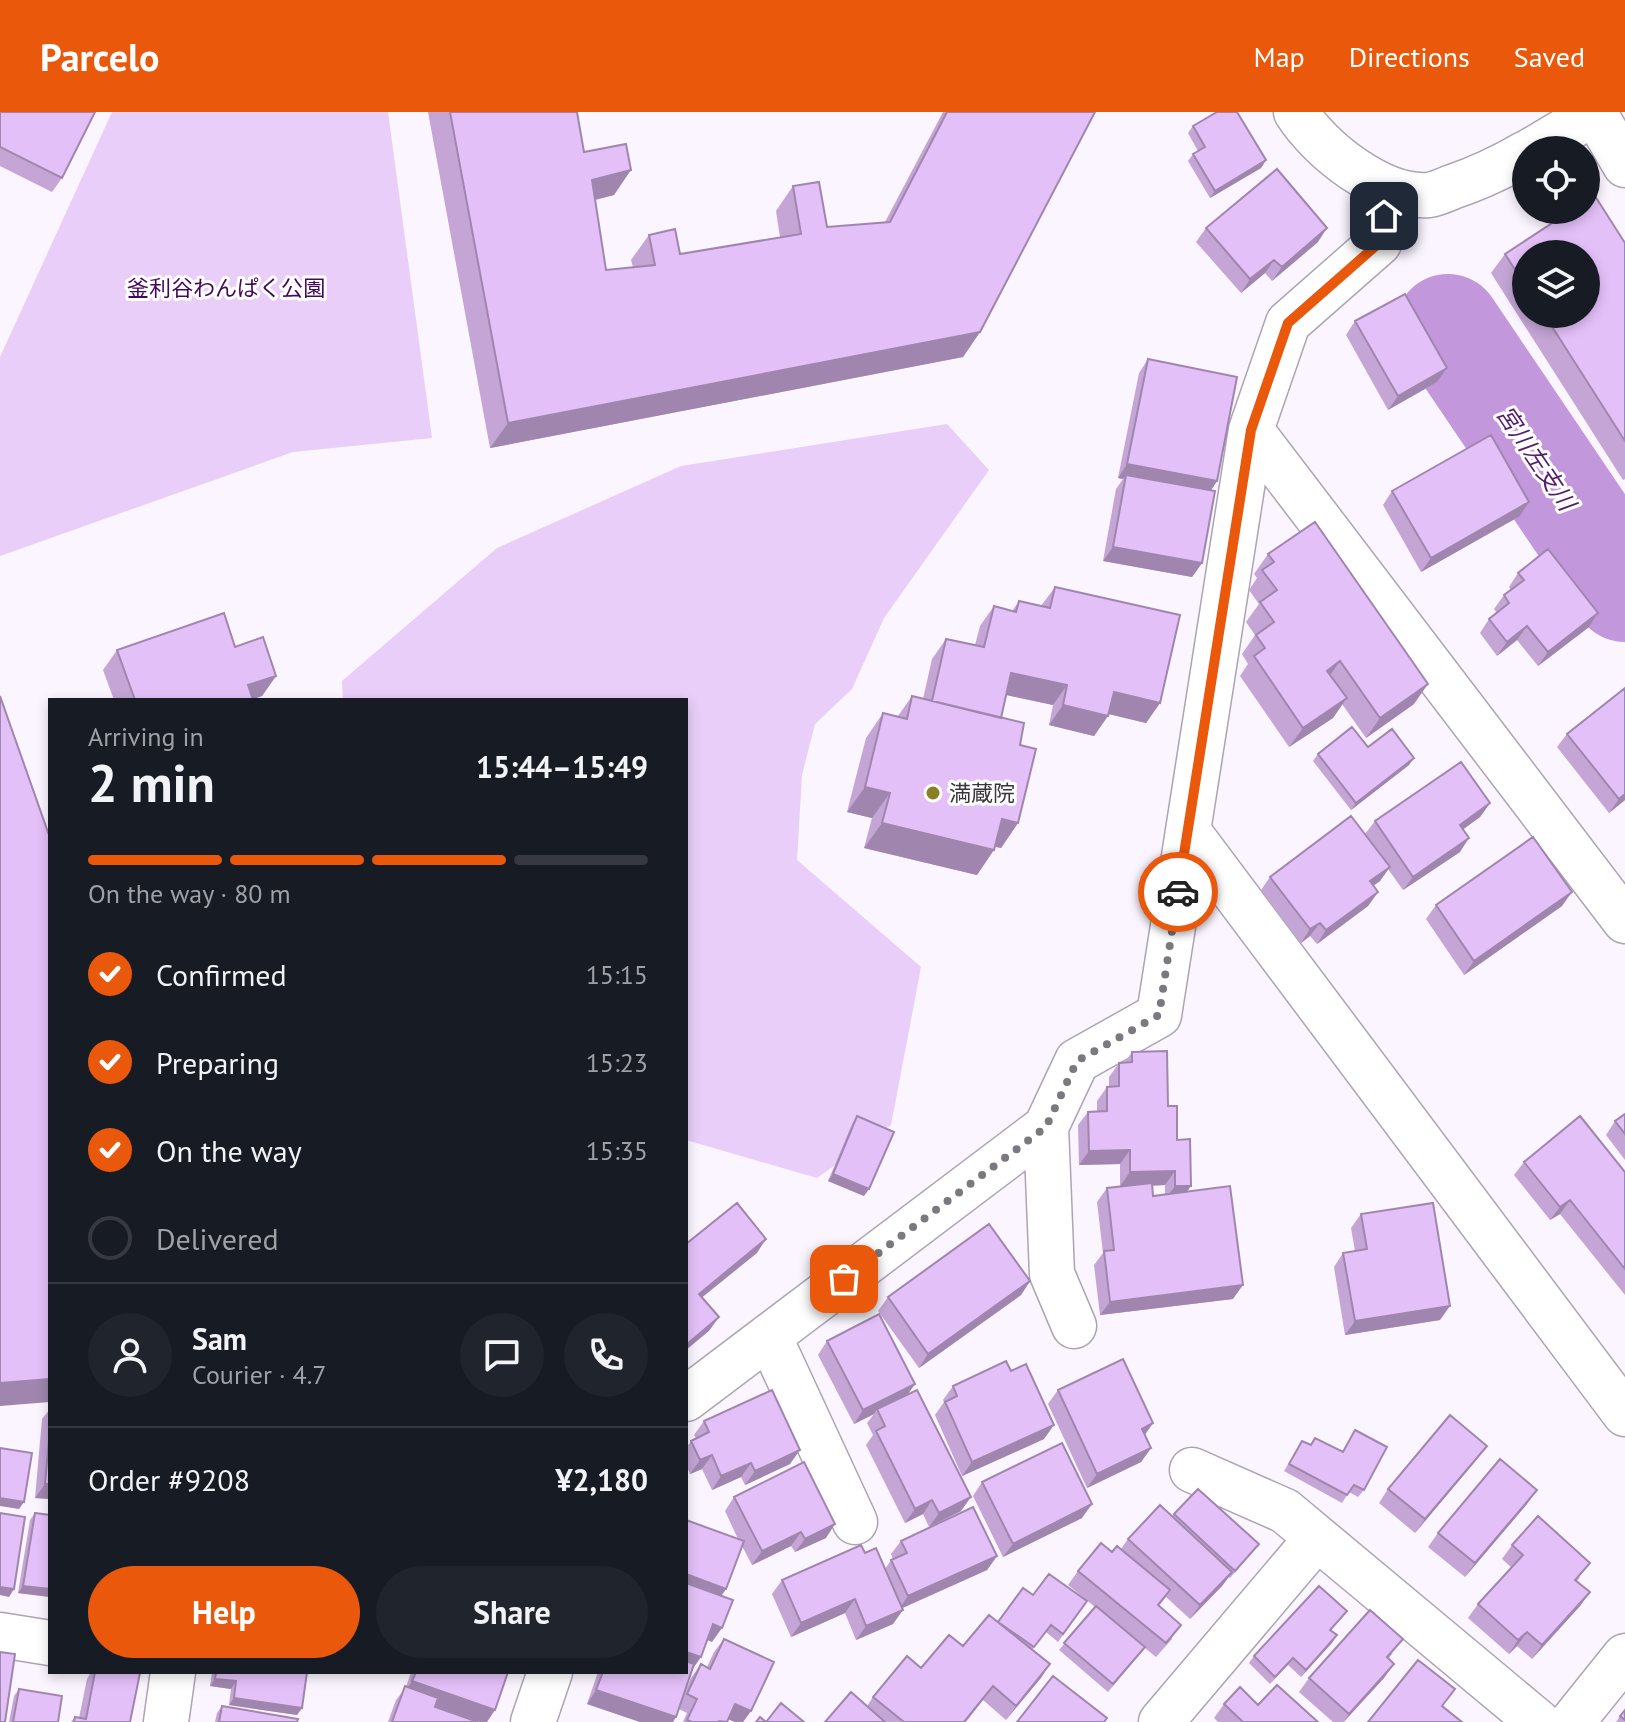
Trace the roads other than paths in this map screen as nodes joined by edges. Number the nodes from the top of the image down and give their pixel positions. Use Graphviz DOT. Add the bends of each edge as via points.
graph roads {
  1 [pos="1296,112"];
  2 [pos="1595,112"];
  3 [pos="1555,136"];
  4 [pos="1512,161"];
  5 [pos="1625,165"];
  6 [pos="1390,189"];
  7 [pos="1251,430"];
  8 [pos="1188,831"];
  9 [pos="1625,921"];
  10 [pos="1046,1127"];
  11 [pos="1074,1326"];
  12 [pos="769,1336"];
  13 [pos="688,1397"];
  14 [pos="1625,1414"];
  15 [pos="1192,1470"];
  16 [pos="855,1522"];
  17 [pos="1317,1538"];
  18 [pos="0,1635"];
  19 [pos="48,1643"];
  20 [pos="1625,1656"];
  21 [pos="173,1674"];
  22 [pos="549,1674"];
  23 [pos="166,1722"];
  24 [pos="533,1722"];
  25 [pos="1161,1722"];
  26 [pos="1538,1722"];
  27 [pos="1572,1722"];
  1 -- 6 [label="street" via="1347,165"];
  2 -- 3 [label="street"];
  2 -- 5 [label="street"];
  4 -- 6 [label="street" via="1429,195"];
  6 -- 7 [label="street" via="1379,243 1288,323"];
  7 -- 8 [label="street"];
  7 -- 9 [label="street"];
  8 -- 10 [label="street" via="1159,1015 1077,1061"];
  8 -- 14 [label="street"];
  10 -- 11 [label="street" via="1052,1274"];
  10 -- 12 [label="street"];
  12 -- 13 [label="street"];
  12 -- 16 [label="street"];
  15 -- 17 [label="street" via="1285,1511"];
  17 -- 25 [label="street"];
  17 -- 26 [label="street"];
  18 -- 19 [label="street"];
  20 -- 27 [label="street"];
  21 -- 23 [label="street"];
  22 -- 24 [label="street"];
}
